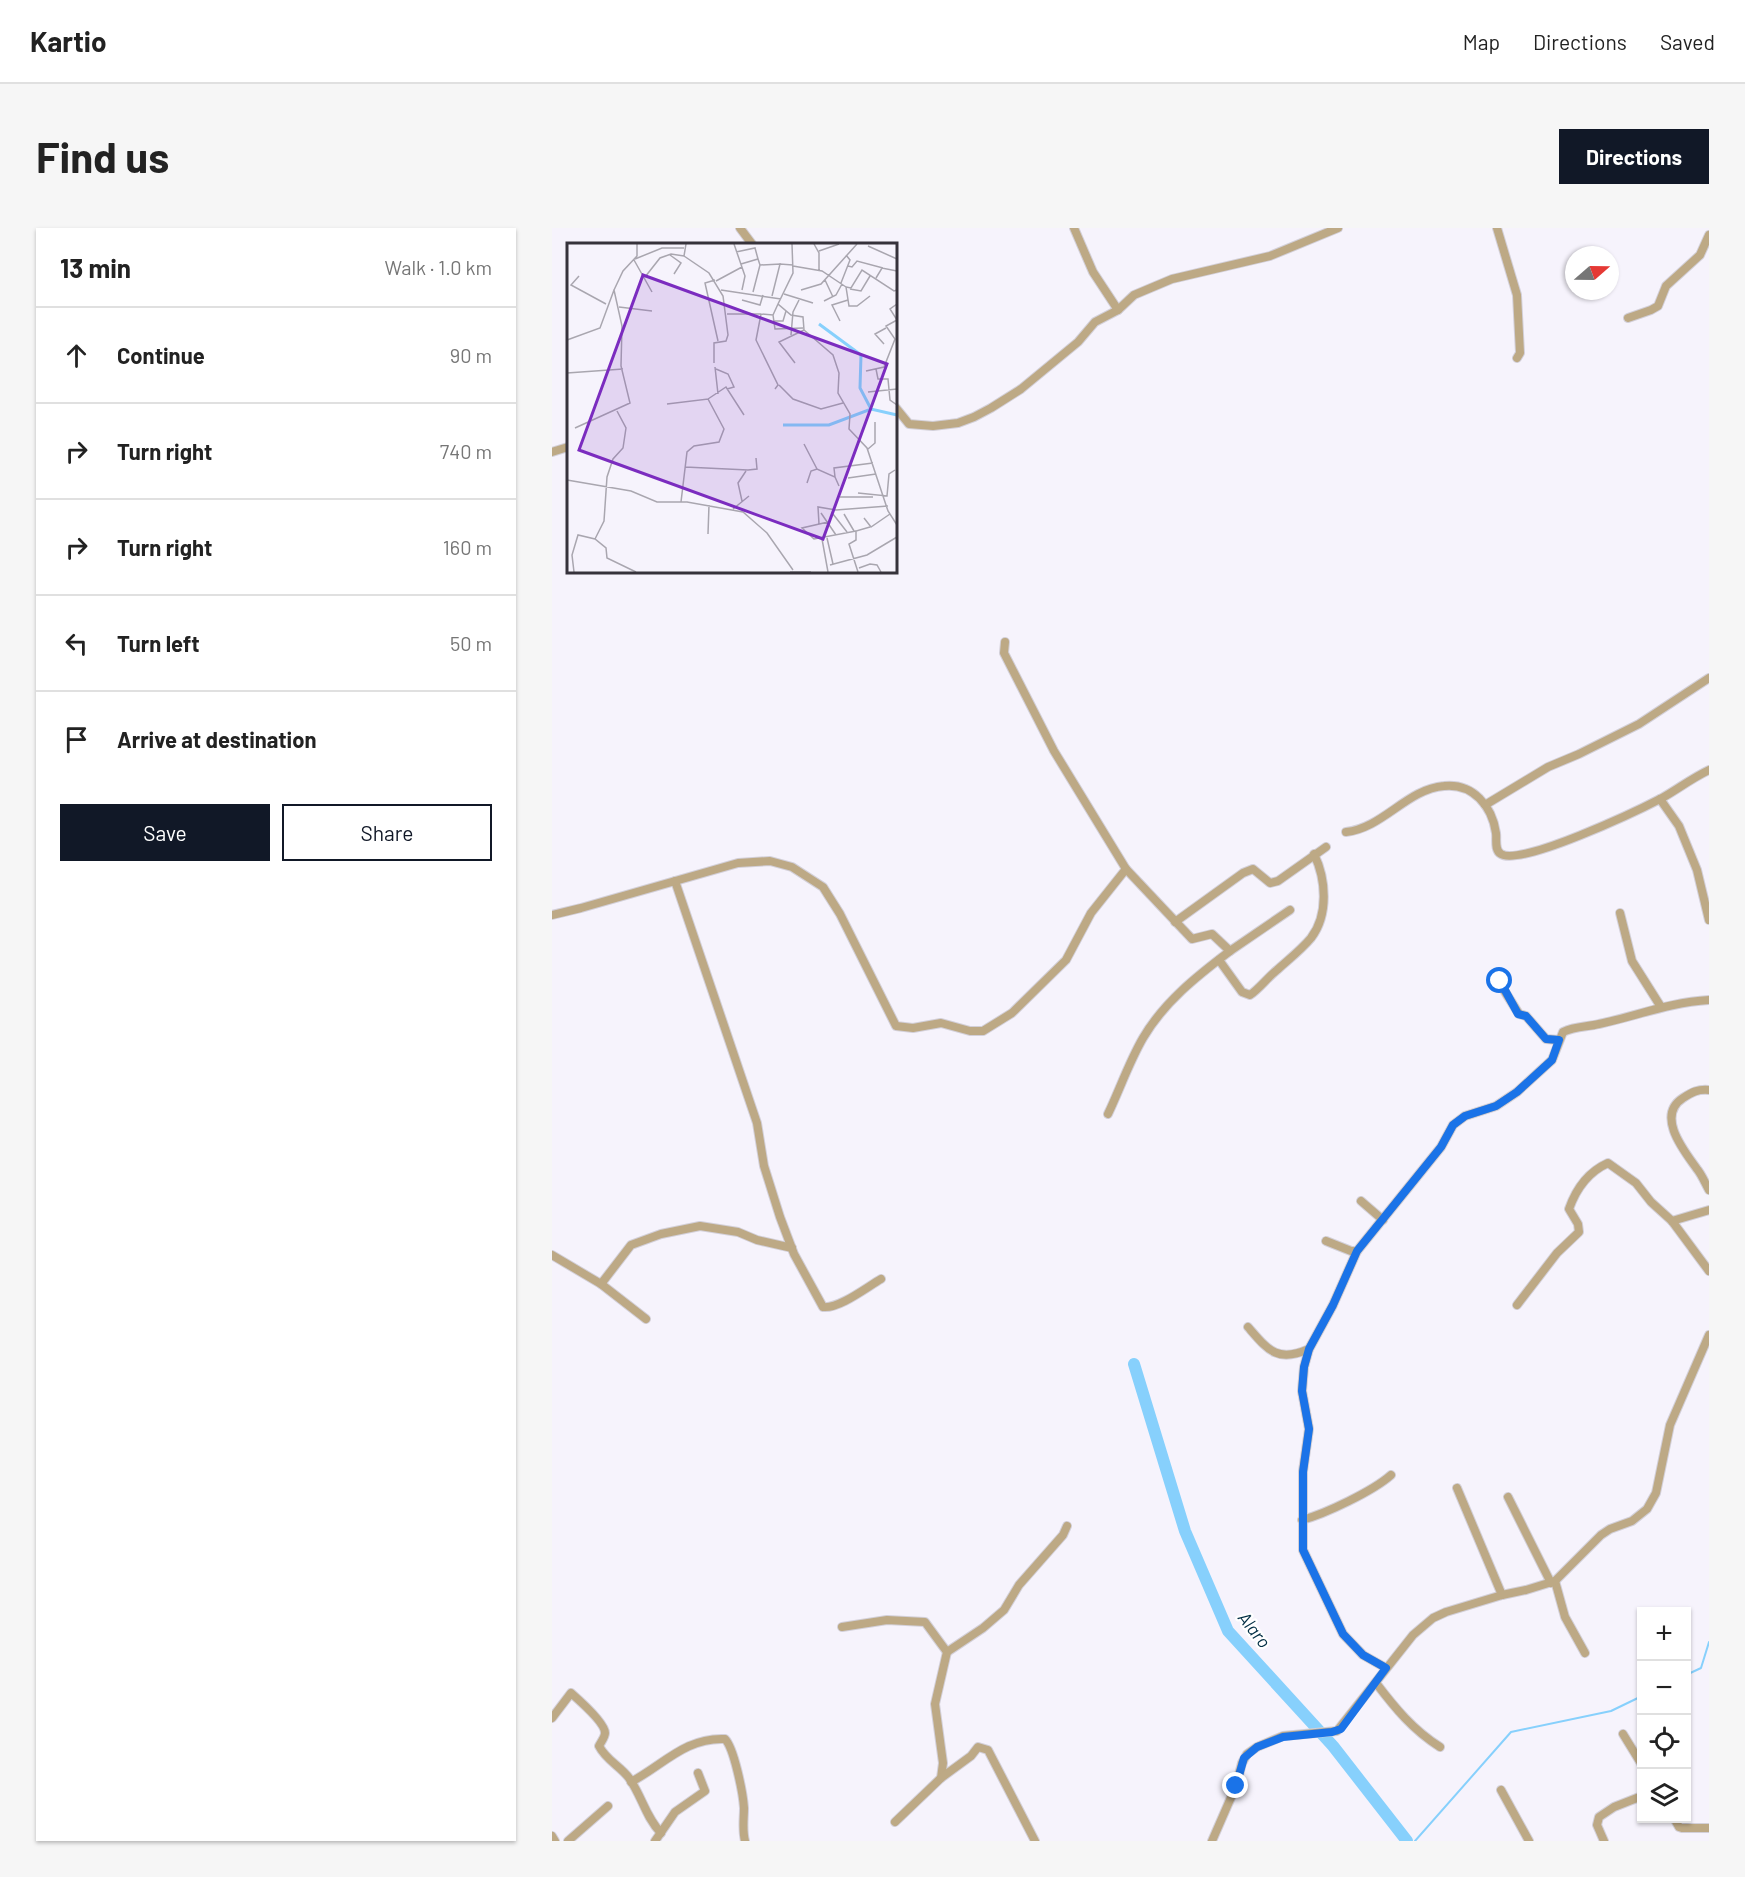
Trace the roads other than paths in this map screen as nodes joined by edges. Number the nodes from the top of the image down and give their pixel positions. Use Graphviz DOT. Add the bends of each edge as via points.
graph roads {
  1 [pos="740,228"];
  2 [pos="1074,228"];
  3 [pos="1338,228"];
  4 [pos="1497,228"];
  5 [pos="1709,235"];
  6 [pos="751,243"];
  7 [pos="1706,248"];
  8 [pos="1118,310"];
  9 [pos="1628,318"];
  10 [pos="1517,358"];
  11 [pos="897,409"];
  12 [pos="567,447"];
  13 [pos="552,452"];
  14 [pos="1005,642"];
  15 [pos="1709,678"];
  16 [pos="1709,770"];
  17 [pos="1660,799"];
  18 [pos="1485,804"];
  19 [pos="1346,832"];
  20 [pos="1326,847"];
  21 [pos="1314,854"];
  22 [pos="1126,869"];
  23 [pos="675,881"];
  24 [pos="1290,910"];
  25 [pos="1620,913"];
  26 [pos="552,915"];
  27 [pos="1709,920"];
  28 [pos="1175,922"];
  29 [pos="1230,951"];
  30 [pos="1219,960"];
  31 [pos="1497,973"];
  32 [pos="1709,1000"];
  33 [pos="1661,1007"];
  34 [pos="1559,1040"];
  35 [pos="1709,1090"];
  36 [pos="1108,1114"];
  37 [pos="1709,1190"];
  38 [pos="1361,1201"];
  39 [pos="1709,1210"];
  40 [pos="1383,1220"];
  41 [pos="1672,1221"];
  42 [pos="1326,1241"];
  43 [pos="792,1248"];
  44 [pos="1357,1251"];
  45 [pos="552,1255"];
  46 [pos="1709,1271"];
  47 [pos="881,1279"];
  48 [pos="601,1284"];
  49 [pos="1517,1305"];
  50 [pos="646,1318"];
  51 [pos="1248,1328"];
  52 [pos="1709,1335"];
  53 [pos="1309,1349"];
  54 [pos="1391,1475"];
  55 [pos="1457,1488"];
  56 [pos="1508,1497"];
  57 [pos="1302,1520"];
  58 [pos="1067,1526"];
  59 [pos="1553,1582"];
  60 [pos="1502,1595"];
  61 [pos="842,1627"];
  62 [pos="947,1652"];
  63 [pos="1585,1653"];
  64 [pos="1386,1668"];
  65 [pos="1376,1683"];
  66 [pos="552,1718"];
  67 [pos="1623,1734"];
  68 [pos="1440,1747"];
  69 [pos="1637,1758"];
  70 [pos="698,1773"];
  71 [pos="941,1778"];
  72 [pos="631,1782"];
  73 [pos="1501,1790"];
  74 [pos="1637,1798"];
  75 [pos="608,1806"];
  76 [pos="895,1822"];
  77 [pos="1677,1823"];
  78 [pos="1709,1828"];
  79 [pos="552,1836"];
  80 [pos="658,1837"];
  81 [pos="555,1841"];
  82 [pos="568,1841"];
  83 [pos="745,1841"];
  84 [pos="1035,1841"];
  85 [pos="1212,1841"];
  86 [pos="1528,1841"];
  87 [pos="1604,1841"];
  1 -- 6 [label="street"];
  2 -- 8 [label="street" via="1093,272"];
  3 -- 8 [label="street" via="1270,256 1172,279 1134,294"];
  4 -- 10 [label="street" via="1517,295"];
  5 -- 7 [label="street"];
  7 -- 9 [label="street" via="1666,286 1658,306"];
  8 -- 11 [label="street" via="1095,322 1078,342 1021,389 974,417 933,426 909,424"];
  12 -- 13 [label="street"];
  14 -- 22 [label="street" via="1004,653 1054,751"];
  15 -- 18 [label="street" via="1640,724 1548,766"];
  16 -- 17 [label="street"];
  17 -- 18 [label="street" via="1566,841 1511,857 1497,850 1496,832"];
  17 -- 27 [label="street" via="1679,826 1697,870"];
  18 -- 19 [label="street" via="1462,787 1443,786 1418,794 1374,822"];
  20 -- 21 [label="street"];
  21 -- 28 [label="street" via="1270,883 1253,869 1243,873"];
  21 -- 30 [label="street" via="1321,869 1324,900 1320,922 1311,938 1250,995 1242,992"];
  22 -- 23 [label="street" via="1091,913 1066,960 1012,1013 983,1030 970,1031 941,1023 913,1028 896,1026 840,914 822,887 792,867 770,861 738,864"];
  22 -- 28 [label="street"];
  23 -- 26 [label="street"];
  23 -- 43 [label="street" via="757,1123 764,1166"];
  24 -- 29 [label="street"];
  25 -- 33 [label="street" via="1632,962"];
  28 -- 29 [label="street" via="1192,939 1212,934"];
  29 -- 30 [label="street"];
  30 -- 36 [label="street" via="1169,1003 1143,1038"];
  31 -- 34 [label="street" via="1518,1014 1526,1016 1546,1039"];
  32 -- 33 [label="street"];
  33 -- 34 [label="street" via="1568,1030"];
  34 -- 40 [label="street" via="1552,1060 1517,1092 1453,1125 1441,1147"];
  35 -- 37 [label="street" via="1698,1089 1679,1100 1671,1116 1675,1137"];
  38 -- 40 [label="street"];
  39 -- 41 [label="street"];
  40 -- 44 [label="street"];
  41 -- 46 [label="street"];
  41 -- 49 [label="street" via="1636,1183 1608,1163 1601,1166 1591,1173 1569,1209 1579,1232 1557,1253"];
  42 -- 44 [label="street"];
  43 -- 47 [label="street" via="823,1307 848,1299"];
  43 -- 48 [label="street" via="738,1232 700,1226 631,1245"];
  44 -- 53 [label="street"];
  45 -- 48 [label="street"];
  48 -- 50 [label="street"];
  51 -- 53 [label="street" via="1275,1354"];
  52 -- 59 [label="street" via="1670,1425 1652,1502 1632,1521 1601,1535"];
  53 -- 57 [label="street" via="1302,1391 1309,1429"];
  54 -- 57 [label="street" via="1351,1499"];
  55 -- 60 [label="street"];
  56 -- 59 [label="street"];
  57 -- 64 [label="street" via="1303,1550 1343,1634 1363,1655"];
  58 -- 62 [label="street" via="1004,1610"];
  59 -- 60 [label="street"];
  59 -- 63 [label="street" via="1565,1617"];
  60 -- 64 [label="street" via="1433,1618"];
  61 -- 62 [label="street" via="887,1620 925,1622"];
  62 -- 71 [label="street" via="935,1704 943,1763"];
  64 -- 65 [label="street"];
  65 -- 68 [label="street" via="1402,1718"];
  65 -- 85 [label="street" via="1337,1731 1283,1737 1247,1754"];
  66 -- 72 [label="street" via="571,1693 604,1728 600,1746 604,1754"];
  67 -- 69 [label="street"];
  70 -- 80 [label="street" via="705,1791 675,1812"];
  71 -- 76 [label="street"];
  71 -- 84 [label="street" via="978,1747 988,1750"];
  72 -- 80 [label="street"];
  72 -- 83 [label="street" via="685,1746 705,1739 725,1739 742,1789"];
  73 -- 86 [label="street"];
  74 -- 87 [label="street" via="1599,1817 1597,1825"];
  75 -- 82 [label="street"];
  77 -- 78 [label="street" via="1682,1828"];
  79 -- 81 [label="street"];
}
